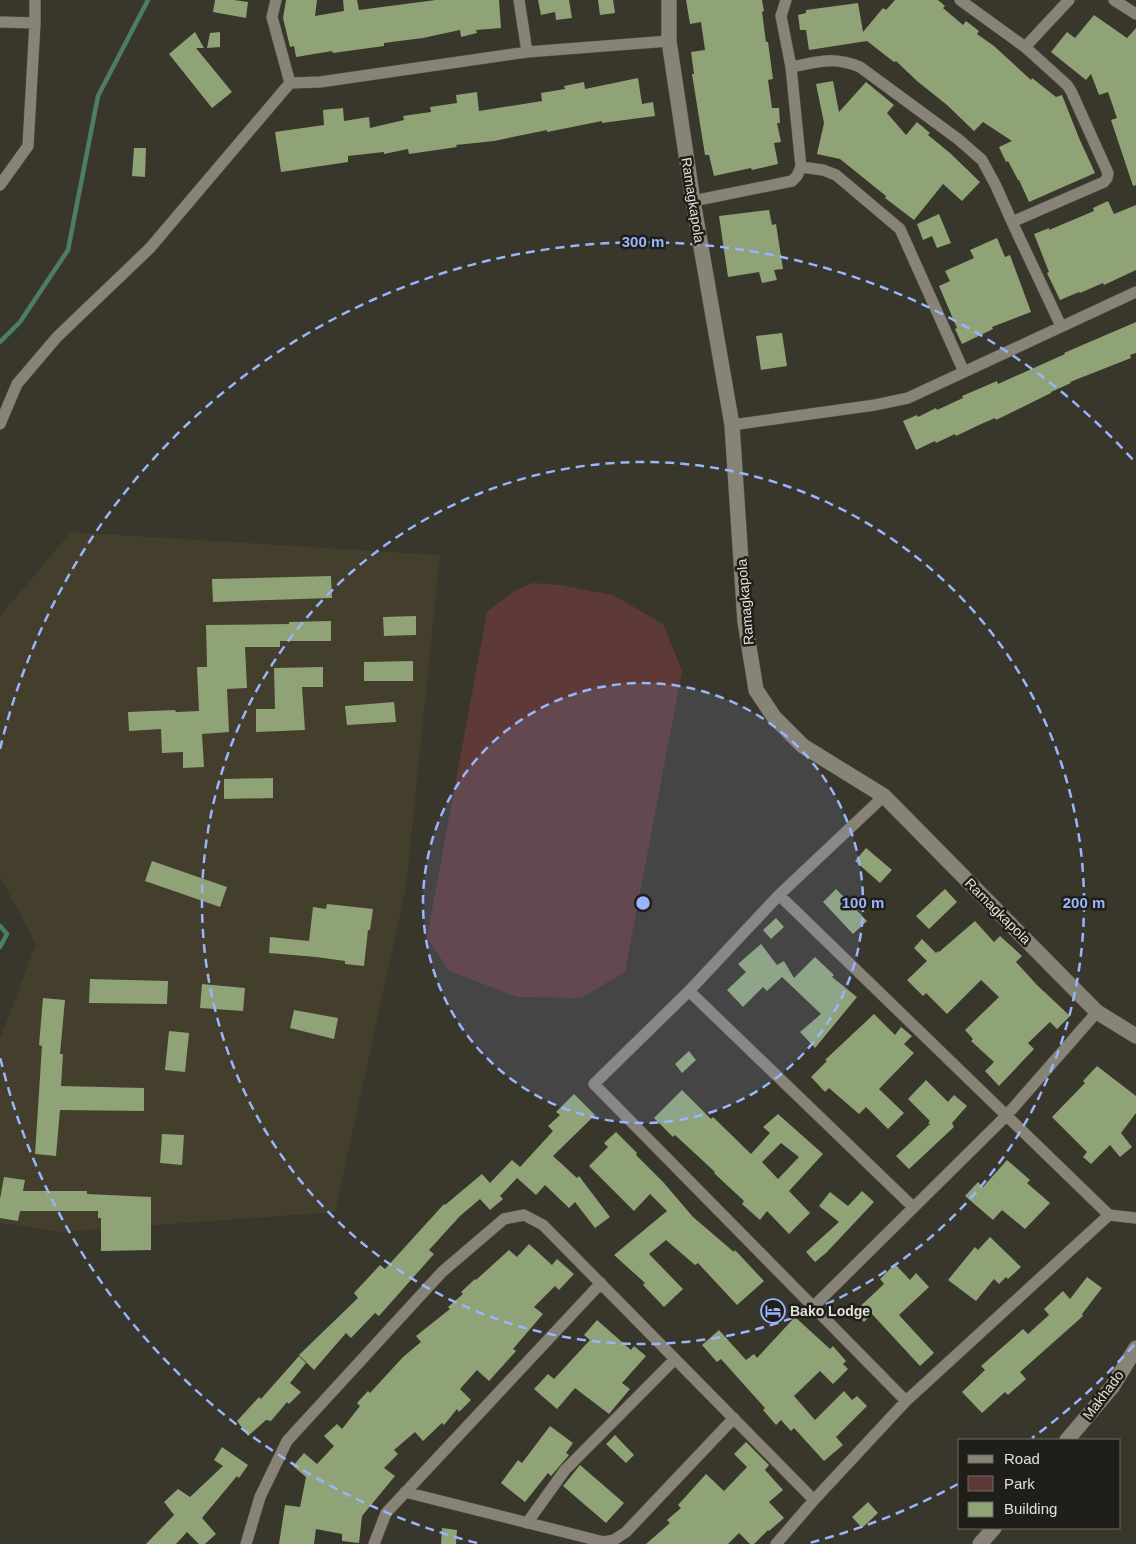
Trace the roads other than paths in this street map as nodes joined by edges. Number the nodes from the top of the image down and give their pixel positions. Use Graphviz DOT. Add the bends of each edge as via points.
graph roads {
  1 [pos="35,0"];
  2 [pos="276,0"];
  3 [pos="519,0"];
  4 [pos="669,0"];
  5 [pos="786,0"];
  6 [pos="960,0"];
  7 [pos="1069,0"];
  8 [pos="1114,0"];
  9 [pos="1136,14"];
  10 [pos="0,22"];
  11 [pos="35,23"];
  12 [pos="669,41"];
  13 [pos="1025,47"];
  14 [pos="527,52"];
  15 [pos="791,67"];
  16 [pos="290,83"];
  17 [pos="800,167"];
  18 [pos="0,185"];
  19 [pos="693,201"];
  20 [pos="1012,222"];
  21 [pos="1136,292"];
  22 [pos="1061,326"];
  23 [pos="964,372"];
  24 [pos="0,424"];
  25 [pos="732,425"];
  26 [pos="884,796"];
  27 [pos="779,895"];
  28 [pos="689,991"];
  29 [pos="1097,1012"];
  30 [pos="1136,1036"];
  31 [pos="1006,1116"];
  32 [pos="913,1207"];
  33 [pos="1109,1215"];
  34 [pos="1136,1218"];
  35 [pos="601,1283"];
  36 [pos="814,1306"];
  37 [pos="1136,1348"];
  38 [pos="675,1358"];
  39 [pos="906,1401"];
  40 [pos="734,1418"];
  41 [pos="1069,1439"];
  42 [pos="405,1492"];
  43 [pos="814,1500"];
  44 [pos="527,1523"];
  45 [pos="993,1529"];
  46 [pos="246,1544"];
  47 [pos="374,1544"];
  48 [pos="776,1544"];
  49 [pos="980,1544"];
  1 -- 11 [label="street"];
  2 -- 16 [label="street" via="272,17"];
  3 -- 14 [label="street"];
  4 -- 12 [label="street, Ramagkapola"];
  5 -- 15 [label="street" via="781,16"];
  6 -- 13 [label="street"];
  7 -- 13 [label="street"];
  8 -- 9 [label="street"];
  10 -- 11 [label="street"];
  11 -- 18 [label="street" via="28,146"];
  12 -- 14 [label="street"];
  12 -- 19 [label="street, Ramagkapola"];
  13 -- 20 [label="street" via="1072,91 1108,173 1104,182"];
  14 -- 16 [label="street" via="320,82"];
  15 -- 17 [label="street"];
  15 -- 20 [label="street" via="835,59 860,67 982,160"];
  16 -- 24 [label="street" via="150,248 57,337 17,384"];
  17 -- 19 [label="street" via="792,181"];
  17 -- 23 [label="street" via="836,175 900,229"];
  19 -- 25 [label="street, Ramagkapola"];
  20 -- 22 [label="street"];
  21 -- 22 [label="street"];
  22 -- 23 [label="street"];
  23 -- 25 [label="street" via="908,398"];
  25 -- 26 [label="street, Ramagkapola" via="745,622 756,690 774,717 803,746"];
  26 -- 27 [label="street"];
  26 -- 29 [label="street, Ramagkapola"];
  27 -- 28 [label="street"];
  27 -- 31 [label="street"];
  28 -- 32 [label="street"];
  28 -- 36 [label="street" via="594,1084"];
  29 -- 30 [label="street, Ramagkapola"];
  29 -- 31 [label="street"];
  31 -- 32 [label="street"];
  31 -- 33 [label="street"];
  32 -- 36 [label="street"];
  33 -- 34 [label="street"];
  33 -- 39 [label="street"];
  35 -- 38 [label="street"];
  35 -- 42 [label="street"];
  35 -- 46 [label="street" via="543,1225 524,1215 504,1218 442,1272 287,1441 260,1497"];
  36 -- 39 [label="street"];
  37 -- 41 [label="street, Makhado" via="1112,1387"];
  38 -- 40 [label="street"];
  38 -- 44 [label="street" via="565,1470"];
  39 -- 43 [label="street"];
  40 -- 43 [label="street"];
  40 -- 44 [label="street" via="626,1532 614,1540 604,1542"];
  42 -- 44 [label="street"];
  42 -- 47 [label="street" via="386,1514"];
  43 -- 48 [label="street"];
  45 -- 49 [label="street"];
}
